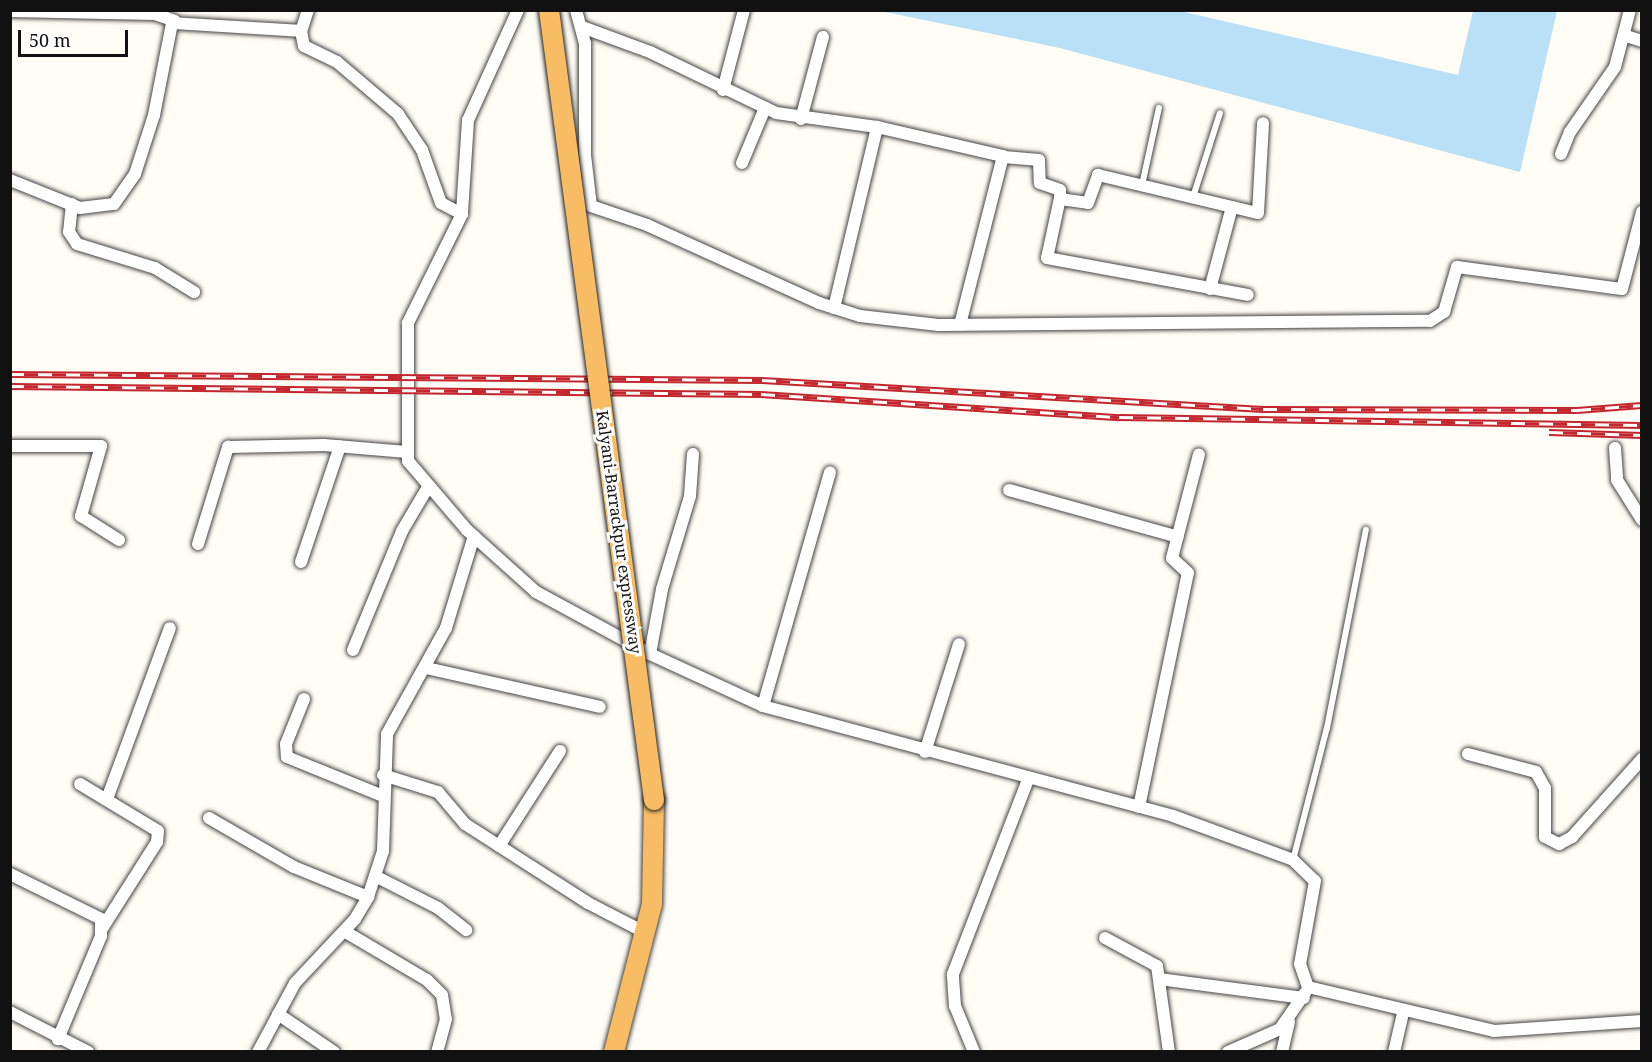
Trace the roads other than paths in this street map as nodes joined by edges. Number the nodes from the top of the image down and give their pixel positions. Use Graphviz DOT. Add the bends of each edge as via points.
graph roads {
  1 [pos="218,10"];
  2 [pos="308,10"];
  3 [pos="518,10"];
  4 [pos="549,10"];
  5 [pos="576,10"];
  6 [pos="744,10"];
  7 [pos="1630,10"];
  8 [pos="10,11"];
  9 [pos="34,11"];
  10 [pos="73,11"];
  11 [pos="112,12"];
  12 [pos="149,12"];
  13 [pos="178,17"];
  14 [pos="218,24"];
  15 [pos="582,27"];
  16 [pos="301,32"];
  17 [pos="1626,36"];
  18 [pos="823,37"];
  19 [pos="1641,41"];
  20 [pos="723,90"];
  21 [pos="765,108"];
  22 [pos="1159,108"];
  23 [pos="1220,113"];
  24 [pos="801,119"];
  25 [pos="1263,123"];
  26 [pos="877,127"];
  27 [pos="1562,154"];
  28 [pos="1004,157"];
  29 [pos="742,163"];
  30 [pos="10,180"];
  31 [pos="1142,186"];
  32 [pos="1192,197"];
  33 [pos="1060,198"];
  34 [pos="72,204"];
  35 [pos="1232,207"];
  36 [pos="1641,212"];
  37 [pos="462,214"];
  38 [pos="1210,289"];
  39 [pos="194,292"];
  40 [pos="1248,295"];
  41 [pos="834,308"];
  42 [pos="960,325"];
  43 [pos="10,446"];
  44 [pos="340,446"];
  45 [pos="1615,448"];
  46 [pos="407,452"];
  47 [pos="693,454"];
  48 [pos="1198,454"];
  49 [pos="830,472"];
  50 [pos="428,487"];
  51 [pos="1009,490"];
  52 [pos="1641,520"];
  53 [pos="1366,530"];
  54 [pos="474,536"];
  55 [pos="1178,537"];
  56 [pos="119,540"];
  57 [pos="198,544"];
  58 [pos="301,562"];
  59 [pos="170,628"];
  60 [pos="958,644"];
  61 [pos="353,650"];
  62 [pos="650,654"];
  63 [pos="426,668"];
  64 [pos="304,699"];
  65 [pos="763,706"];
  66 [pos="600,707"];
  67 [pos="560,751"];
  68 [pos="925,752"];
  69 [pos="1468,754"];
  70 [pos="1641,759"];
  71 [pos="383,774"];
  72 [pos="1028,780"];
  73 [pos="80,784"];
  74 [pos="383,796"];
  75 [pos="107,800"];
  76 [pos="1139,807"];
  77 [pos="209,818"];
  78 [pos="500,846"];
  79 [pos="1293,860"];
  80 [pos="10,874"];
  81 [pos="375,876"];
  82 [pos="368,897"];
  83 [pos="103,927"];
  84 [pos="466,930"];
  85 [pos="344,931"];
  86 [pos="646,933"];
  87 [pos="1105,938"];
  88 [pos="1160,979"];
  89 [pos="1306,992"];
  90 [pos="10,1012"];
  91 [pos="1403,1013"];
  92 [pos="278,1014"];
  93 [pos="1641,1020"];
  94 [pos="1289,1022"];
  95 [pos="58,1038"];
  96 [pos="88,1052"];
  97 [pos="258,1052"];
  98 [pos="334,1052"];
  99 [pos="437,1052"];
  100 [pos="614,1052"];
  101 [pos="974,1052"];
  102 [pos="1169,1052"];
  103 [pos="1228,1052"];
  104 [pos="1282,1052"];
  105 [pos="1394,1052"];
  1 -- 14 [label="street"];
  2 -- 16 [label="street"];
  3 -- 37 [label="street" via="468,120"];
  4 -- 86 [label="highway, Kalyani-Barrackpur expressway, bridge" via="654,800 656,846"];
  5 -- 15 [label="street"];
  6 -- 20 [label="street"];
  7 -- 17 [label="street"];
  8 -- 9 [label="street"];
  9 -- 10 [label="street"];
  10 -- 11 [label="street"];
  11 -- 12 [label="street"];
  12 -- 13 [label="street"];
  13 -- 14 [label="street"];
  13 -- 34 [label="street" via="153,115 126,192 103,208"];
  14 -- 16 [label="street"];
  15 -- 20 [label="street" via="650,52"];
  15 -- 41 [label="street" via="585,155 591,206 647,225"];
  16 -- 37 [label="street" via="304,46 337,62 398,114 422,150 441,203"];
  17 -- 19 [label="street"];
  17 -- 27 [label="street" via="1615,67 1570,132"];
  18 -- 24 [label="street"];
  20 -- 21 [label="street"];
  21 -- 24 [label="street"];
  21 -- 29 [label="street"];
  22 -- 31 [label="lane"];
  23 -- 32 [label="lane"];
  24 -- 26 [label="street"];
  25 -- 35 [label="street" via="1262,211"];
  26 -- 28 [label="street"];
  26 -- 41 [label="street"];
  28 -- 33 [label="street" via="1039,160 1040,183 1060,190"];
  28 -- 42 [label="street"];
  30 -- 34 [label="street"];
  31 -- 32 [label="street"];
  31 -- 33 [label="street" via="1098,176 1088,203"];
  32 -- 35 [label="street"];
  33 -- 38 [label="street" via="1047,258"];
  34 -- 39 [label="street" via="69,232 77,244 155,268"];
  35 -- 38 [label="street"];
  36 -- 42 [label="street" via="1627,283 1617,291 1462,266 1454,270 1444,312 1430,321"];
  37 -- 46 [label="street" via="408,323"];
  38 -- 40 [label="street"];
  41 -- 42 [label="street" via="860,316"];
  43 -- 56 [label="street" via="101,446 81,516"];
  44 -- 46 [label="street"];
  44 -- 57 [label="street" via="228,447"];
  44 -- 58 [label="street"];
  45 -- 52 [label="street" via="1617,480"];
  46 -- 50 [label="street" via="411,470"];
  47 -- 62 [label="street" via="690,496 662,589"];
  48 -- 55 [label="street"];
  49 -- 65 [label="street"];
  50 -- 54 [label="street"];
  50 -- 61 [label="street" via="402,531"];
  51 -- 55 [label="street"];
  53 -- 79 [label="lane" via="1328,728"];
  54 -- 62 [label="street" via="537,592"];
  54 -- 63 [label="street" via="446,628"];
  55 -- 76 [label="street" via="1173,561 1188,573"];
  59 -- 75 [label="street"];
  60 -- 68 [label="street"];
  62 -- 65 [label="street"];
  63 -- 66 [label="street"];
  63 -- 71 [label="street" via="390,727"];
  64 -- 74 [label="street" via="286,744 287,757"];
  65 -- 68 [label="street"];
  67 -- 78 [label="street"];
  68 -- 72 [label="street"];
  69 -- 70 [label="street" via="1536,772 1545,788 1545,837 1559,844 1572,837"];
  71 -- 74 [label="street"];
  71 -- 78 [label="street" via="438,792 465,824"];
  72 -- 76 [label="street"];
  72 -- 101 [label="street" via="952,974 955,1006"];
  73 -- 75 [label="street"];
  74 -- 81 [label="street" via="383,851"];
  75 -- 83 [label="street" via="151,823 158,837"];
  76 -- 79 [label="street" via="1235,836"];
  77 -- 82 [label="street" via="294,867"];
  78 -- 86 [label="street" via="588,903"];
  79 -- 89 [label="street" via="1315,881 1300,964"];
  80 -- 83 [label="street" via="91,911 102,919"];
  81 -- 82 [label="street"];
  81 -- 84 [label="street" via="438,908"];
  82 -- 85 [label="street"];
  83 -- 95 [label="street"];
  85 -- 92 [label="street" via="295,983"];
  85 -- 99 [label="street" via="427,980 442,995 446,1019"];
  86 -- 100 [label="highway, Kalyani-Barrackpur expressway"];
  87 -- 88 [label="street" via="1156,966"];
  88 -- 89 [label="street"];
  88 -- 102 [label="street"];
  89 -- 91 [label="street"];
  89 -- 94 [label="street"];
  90 -- 95 [label="street"];
  91 -- 93 [label="street" via="1494,1031"];
  91 -- 105 [label="street"];
  92 -- 97 [label="street"];
  92 -- 98 [label="street"];
  94 -- 103 [label="street" via="1273,1034"];
  94 -- 104 [label="street"];
  95 -- 96 [label="street"];
}
